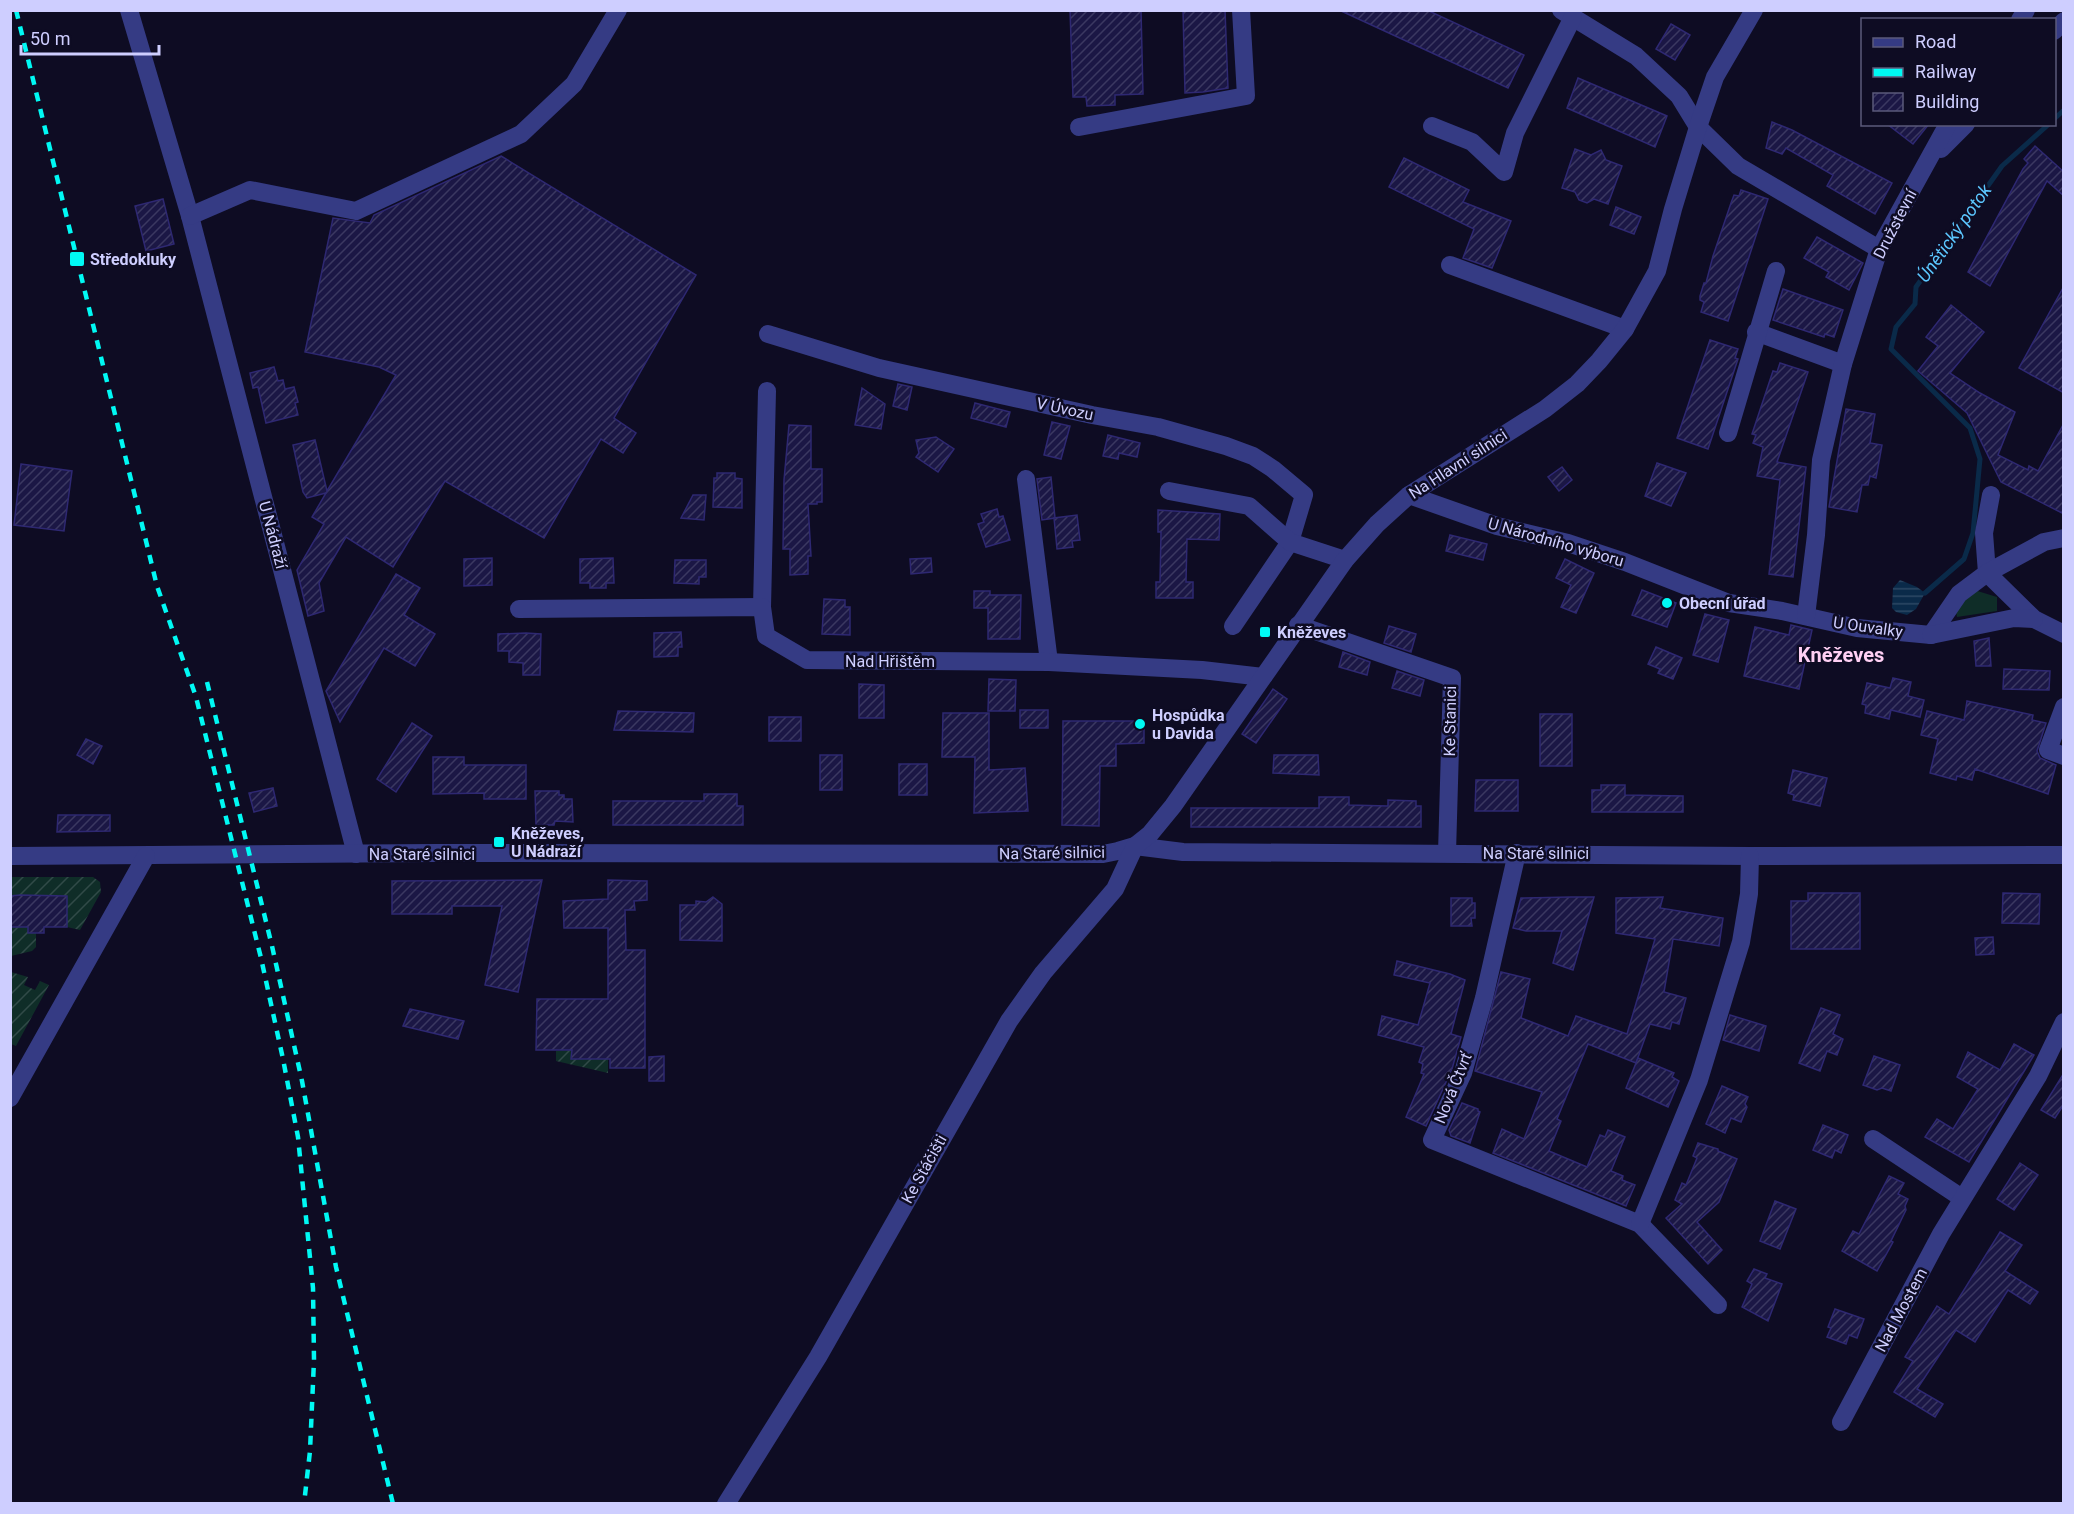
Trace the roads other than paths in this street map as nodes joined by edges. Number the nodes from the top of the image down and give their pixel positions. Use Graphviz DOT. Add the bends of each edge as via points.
graph roads {
  1 [pos="129,10"];
  2 [pos="618,10"];
  3 [pos="1241,10"];
  4 [pos="1754,10"];
  5 [pos="1567,14"];
  6 [pos="1432,126"];
  7 [pos="1947,126"];
  8 [pos="1964,126"];
  9 [pos="1079,127"];
  10 [pos="1698,127"];
  11 [pos="1926,163"];
  12 [pos="190,216"];
  13 [pos="1879,249"];
  14 [pos="1449,265"];
  15 [pos="1776,271"];
  16 [pos="1625,329"];
  17 [pos="1756,332"];
  18 [pos="768,334"];
  19 [pos="1842,364"];
  20 [pos="767,391"];
  21 [pos="1728,433"];
  22 [pos="1026,478"];
  23 [pos="1169,491"];
  24 [pos="1409,495"];
  25 [pos="1991,495"];
  26 [pos="2064,538"];
  27 [pos="1290,542"];
  28 [pos="1345,560"];
  29 [pos="1987,573"];
  30 [pos="762,608"];
  31 [pos="519,609"];
  32 [pos="1806,616"];
  33 [pos="2034,619"];
  34 [pos="1298,625"];
  35 [pos="1233,627"];
  36 [pos="2064,634"];
  37 [pos="1931,635"];
  38 [pos="1049,662"];
  39 [pos="1263,677"];
  40 [pos="2064,707"];
  41 [pos="2064,756"];
  42 [pos="1135,846"];
  43 [pos="1447,853"];
  44 [pos="1517,853"];
  45 [pos="356,854"];
  46 [pos="2064,855"];
  47 [pos="10,856"];
  48 [pos="146,856"];
  49 [pos="1749,856"];
  50 [pos="2064,1022"];
  51 [pos="10,1098"];
  52 [pos="1874,1140"];
  53 [pos="1962,1198"];
  54 [pos="1640,1224"];
  55 [pos="1718,1305"];
  56 [pos="1841,1422"];
  57 [pos="726,1503"];
  1 -- 12 [label="street, U Nádraží"];
  2 -- 12 [label="street" via="574,84 521,134 356,211 250,190"];
  3 -- 9 [label="street" via="1246,96"];
  4 -- 10 [label="street, Na Hlavní silnici" via="1715,77"];
  5 -- 6 [label="street" via="1515,133 1504,172 1472,142"];
  5 -- 10 [label="street" via="1636,56 1679,96"];
  7 -- 11 [label="street, Družstevní"];
  8 -- 11 [label="street"];
  10 -- 13 [label="street" via="1738,166"];
  10 -- 16 [label="street, Na Hlavní silnici" via="1657,271"];
  11 -- 13 [label="street, Družstevní"];
  12 -- 45 [label="street, U Nádraží"];
  13 -- 19 [label="street, Družstevní"];
  14 -- 16 [label="street"];
  15 -- 17 [label="street"];
  16 -- 24 [label="street, Na Hlavní silnici" via="1599,361 1561,396"];
  17 -- 19 [label="street"];
  17 -- 21 [label="street"];
  18 -- 27 [label="street, V Úvozu" via="879,368 1158,427 1254,456 1304,495"];
  19 -- 32 [label="street, Družstevní" via="1821,460"];
  20 -- 30 [label="street, Nad Hřištěm"];
  22 -- 38 [label="street"];
  23 -- 27 [label="street" via="1249,506"];
  24 -- 28 [label="street, Na Hlavní silnici"];
  24 -- 32 [label="street, U Národního výboru" via="1497,526 1625,562 1729,603"];
  25 -- 29 [label="street" via="1984,533"];
  26 -- 29 [label="street" via="2044,542"];
  27 -- 28 [label="street"];
  27 -- 35 [label="street"];
  28 -- 34 [label="street, Na Hlavní silnici"];
  29 -- 33 [label="street, U Ouvalky"];
  29 -- 37 [label="street" via="1959,594"];
  30 -- 31 [label="street"];
  30 -- 38 [label="street, Nad Hřištěm" via="766,636 807,660"];
  32 -- 37 [label="street, U Ouvalky" via="1857,628"];
  33 -- 36 [label="street, U Ouvalky"];
  33 -- 37 [label="street, U Ouvalky" via="2014,618"];
  34 -- 39 [label="street, Na Hlavní silnici"];
  34 -- 43 [label="street, Ke Stanici" via="1452,678"];
  38 -- 39 [label="street, Nad Hřištěm"];
  39 -- 42 [label="street, Na Hlavní silnici" via="1167,815"];
  40 -- 41 [label="street" via="2048,750"];
  42 -- 43 [label="street, Na Staré silnici" via="1183,852"];
  42 -- 45 [label="street, Na Staré silnici" via="1103,854"];
  42 -- 57 [label="street, Ke Stáčišti" via="1115,889 1043,973 1009,1021 818,1357"];
  43 -- 44 [label="street, Na Staré silnici"];
  44 -- 49 [label="street, Na Staré silnici"];
  44 -- 54 [label="street, Nová Čtvrť" via="1463,1073 1432,1140"];
  45 -- 48 [label="street, Na Staré silnici"];
  46 -- 49 [label="street, Na Staré silnici"];
  47 -- 48 [label="street, Na Staré silnici"];
  48 -- 51 [label="street"];
  49 -- 54 [label="street" via="1749,894 1741,942 1699,1080"];
  50 -- 53 [label="street, Nad Mostem" via="2008,1128"];
  52 -- 53 [label="street"];
  53 -- 56 [label="street, Nad Mostem"];
  54 -- 55 [label="street, Nová Čtvrť"];
}
